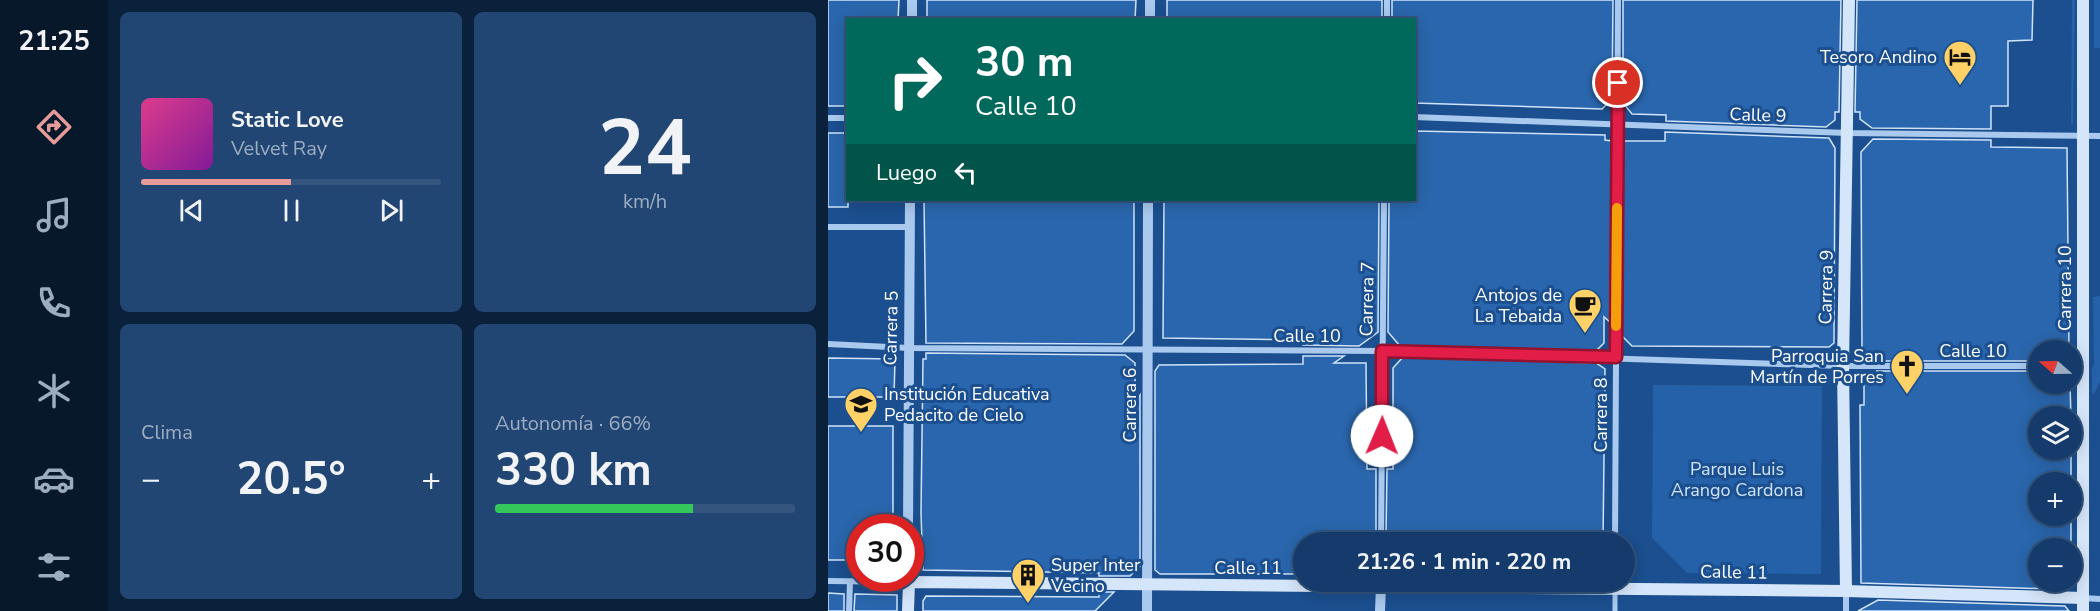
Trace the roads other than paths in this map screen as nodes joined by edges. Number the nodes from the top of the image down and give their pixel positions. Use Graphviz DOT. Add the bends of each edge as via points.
graph roads {
  1 [pos="912,0"];
  2 [pos="1150,0"];
  3 [pos="1387,0"];
  4 [pos="1618,0"];
  5 [pos="1849,0"];
  6 [pos="2083,0"];
  7 [pos="912,18"];
  8 [pos="1150,18"];
  9 [pos="1387,18"];
  10 [pos="1416,117"];
  11 [pos="828,118"];
  12 [pos="846,118"];
  13 [pos="1618,125"];
  14 [pos="1848,133"];
  15 [pos="2083,136"];
  16 [pos="2100,136"];
  17 [pos="910,201"];
  18 [pos="1148,201"];
  19 [pos="1384,201"];
  20 [pos="828,227"];
  21 [pos="910,227"];
  22 [pos="828,344"];
  23 [pos="909,348"];
  24 [pos="1146,350"];
  25 [pos="1382,351"];
  26 [pos="1616,357"];
  27 [pos="1843,366"];
  28 [pos="2028,366"];
  29 [pos="908,514"];
  30 [pos="1381,532"];
  31 [pos="1615,532"];
  32 [pos="828,581"];
  33 [pos="924,581"];
  34 [pos="846,582"];
  35 [pos="1293,585"];
  36 [pos="1147,586"];
  37 [pos="1635,586"];
  38 [pos="1846,591"];
  39 [pos="850,592"];
  40 [pos="909,592"];
  41 [pos="1381,592"];
  42 [pos="1615,592"];
  43 [pos="2100,599"];
  44 [pos="2083,605"];
  45 [pos="849,611"];
  46 [pos="908,611"];
  47 [pos="1147,611"];
  48 [pos="1380,611"];
  49 [pos="1615,611"];
  50 [pos="1846,611"];
  1 -- 7 [label="street"];
  2 -- 8 [label="street"];
  3 -- 9 [label="street"];
  4 -- 13 [label="street, Carrera 8"];
  5 -- 14 [label="main road, Carrera 9"];
  6 -- 15 [label="main road, Carrera 10"];
  10 -- 13 [label="street, Calle 9"];
  11 -- 12 [label="street"];
  13 -- 14 [label="street, Calle 9"];
  13 -- 26 [label="street, Carrera 8"];
  14 -- 15 [label="street, Calle 9"];
  14 -- 27 [label="main road, Carrera 9"];
  15 -- 16 [label="street, Calle 9"];
  15 -- 44 [label="main road, Carrera 10"];
  17 -- 21 [label="street, Carrera 5"];
  18 -- 24 [label="street, Carrera 6"];
  19 -- 25 [label="street, Carrera 7"];
  20 -- 21 [label="street"];
  21 -- 23 [label="street, Carrera 5"];
  22 -- 23 [label="street, Calle 10"];
  23 -- 24 [label="street, Calle 10"];
  23 -- 29 [label="street, Carrera 5"];
  24 -- 25 [label="street, Calle 10"];
  24 -- 36 [label="street, Carrera 6"];
  25 -- 26 [label="street, Calle 10"];
  25 -- 30 [label="street, Carrera 7"];
  26 -- 27 [label="street, Calle 10"];
  26 -- 31 [label="street, Carrera 8"];
  27 -- 28 [label="street, Calle 10"];
  27 -- 38 [label="main road, Carrera 9"];
  32 -- 34 [label="street, Calle 11"];
  33 -- 36 [label="main road, Calle 11"];
  35 -- 36 [label="main road, Calle 11"];
  36 -- 47 [label="street, Carrera 6"];
  37 -- 38 [label="main road, Calle 11"];
  38 -- 44 [label="main road, Calle 11"];
  38 -- 50 [label="street, Carrera 9"];
  39 -- 45 [label="street"];
  40 -- 46 [label="main road"];
  41 -- 48 [label="street"];
  42 -- 49 [label="street"];
  43 -- 44 [label="street, Calle 11"];
}
